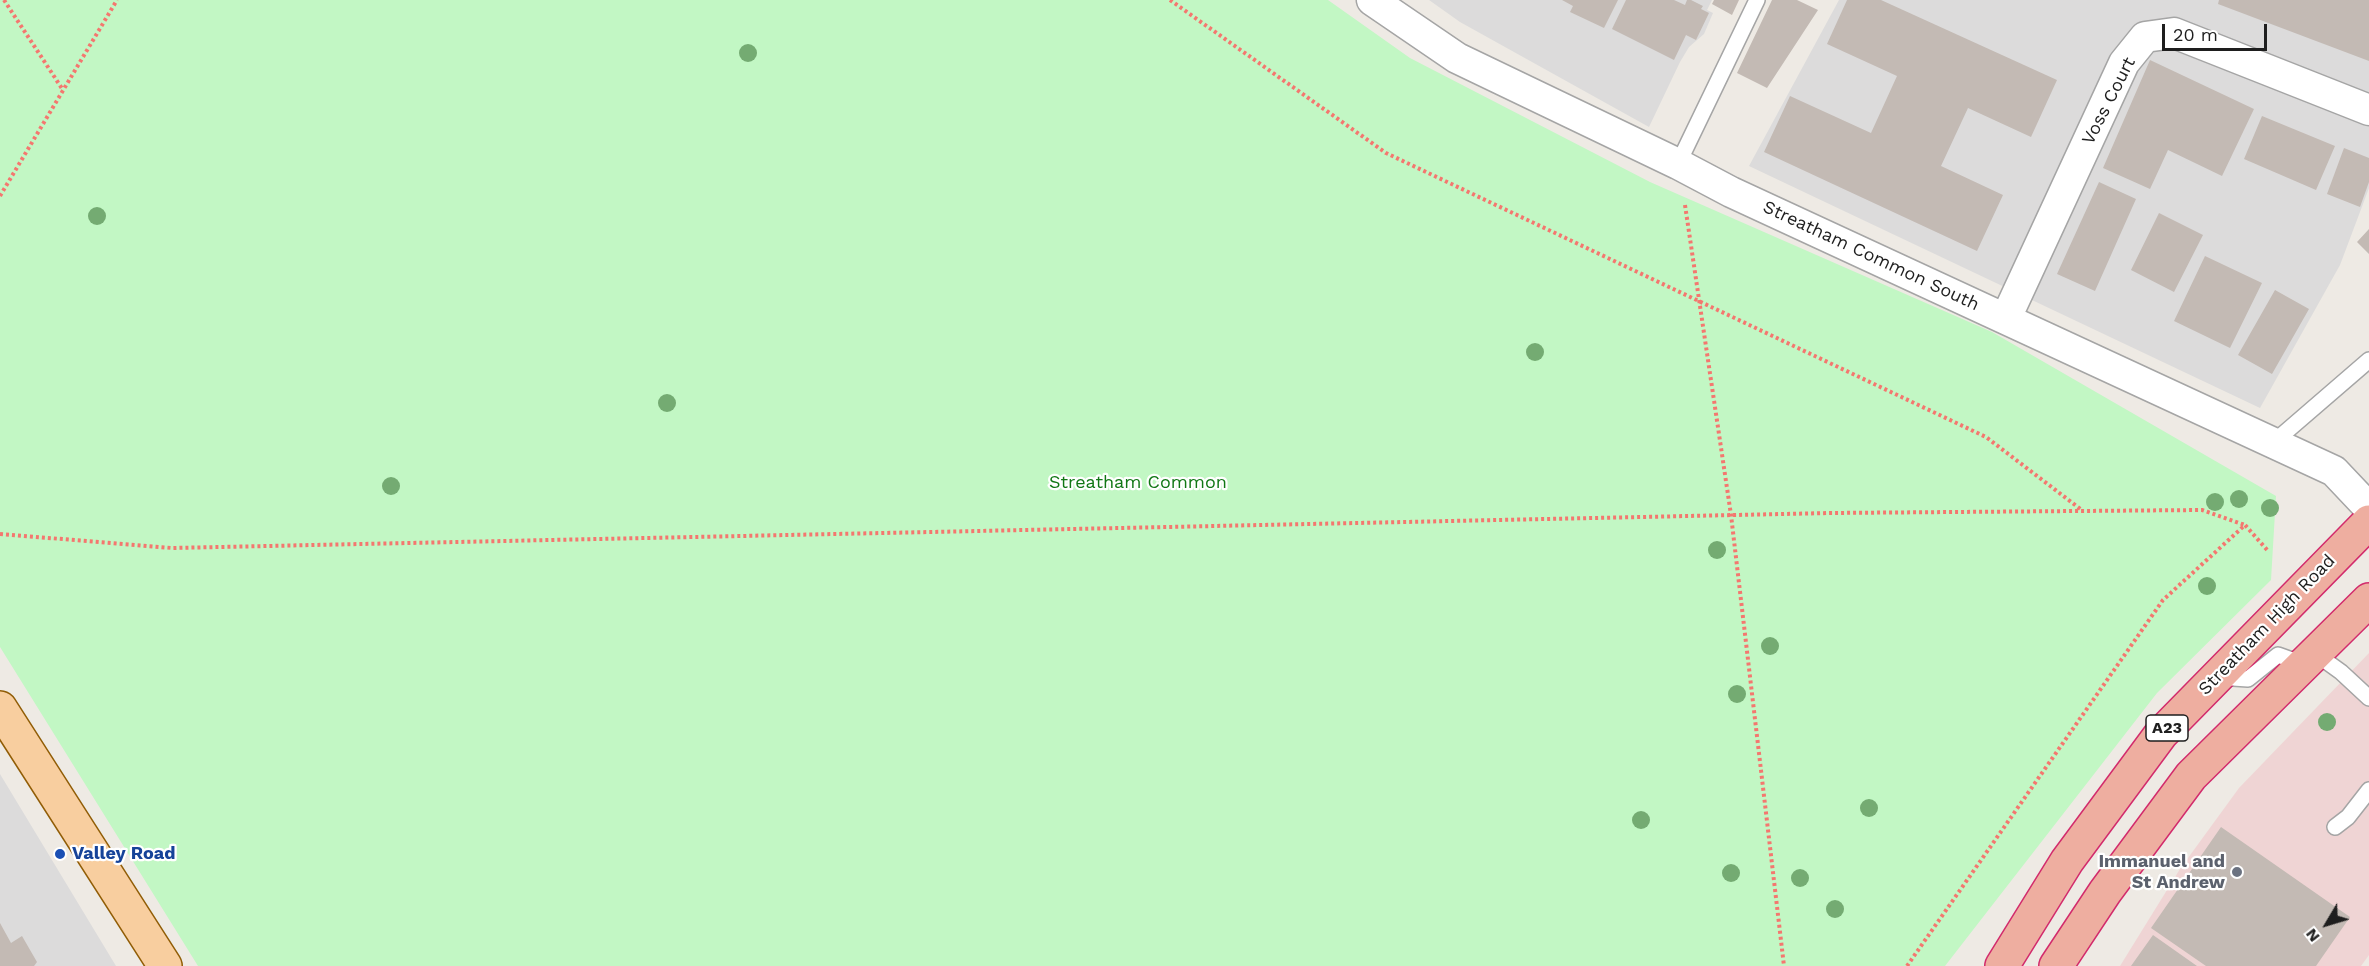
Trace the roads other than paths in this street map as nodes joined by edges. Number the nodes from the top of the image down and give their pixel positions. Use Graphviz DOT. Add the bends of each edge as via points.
graph roads {
  1 [pos="1372,0"];
  2 [pos="1757,0"];
  3 [pos="2369,110"];
  4 [pos="1678,164"];
  5 [pos="2006,318"];
  6 [pos="2369,360"];
  7 [pos="2274,442"];
  8 [pos="2369,508"];
  9 [pos="2369,522"];
  10 [pos="2369,600"];
  11 [pos="2316,654"];
  12 [pos="2217,677"];
  13 [pos="2369,698"];
  14 [pos="0,708"];
  15 [pos="2369,790"];
  16 [pos="2335,827"];
  17 [pos="165,966"];
  18 [pos="2002,966"];
  19 [pos="2056,966"];
  1 -- 4 [label="street, Streatham Common South" via="1457,58"];
  2 -- 4 [label="lane"];
  3 -- 5 [label="street, Voss Court" via="2174,33 2145,37 2124,63"];
  4 -- 5 [label="street, Streatham Common South"];
  5 -- 7 [label="street, Streatham Common South"];
  6 -- 7 [label="lane"];
  7 -- 8 [label="street, Streatham Common South" via="2334,471"];
  9 -- 12 [label="highway, Streatham High Road / A23"];
  10 -- 11 [label="highway, A23"];
  11 -- 12 [label="lane" via="2292,660 2278,655 2248,679"];
  11 -- 13 [label="lane"];
  11 -- 19 [label="highway, A23" via="2191,776"];
  12 -- 18 [label="highway, Streatham High Road / A23" via="2161,734 2067,861"];
  14 -- 17 [label="main road"];
  15 -- 16 [label="lane"];
}
